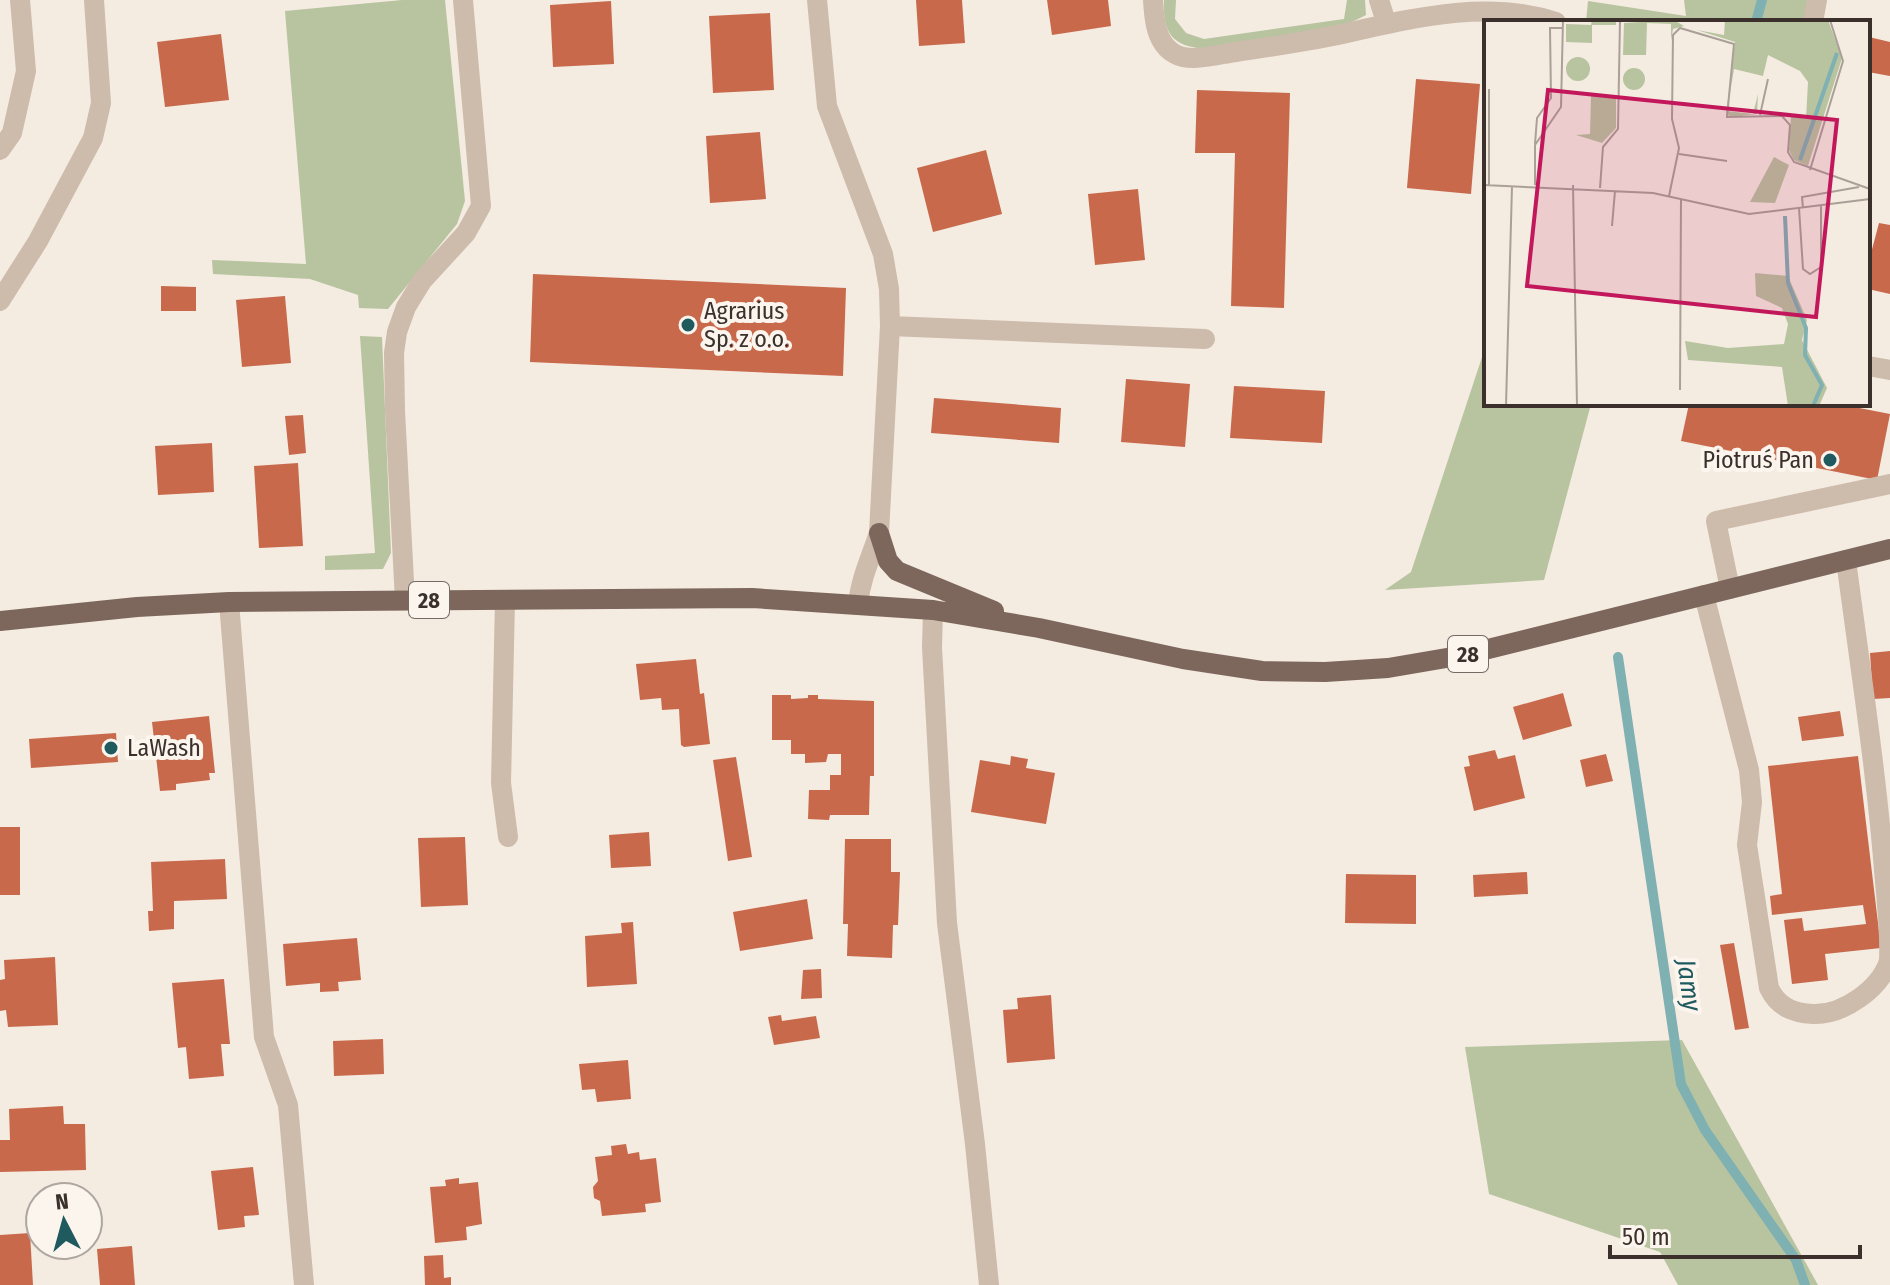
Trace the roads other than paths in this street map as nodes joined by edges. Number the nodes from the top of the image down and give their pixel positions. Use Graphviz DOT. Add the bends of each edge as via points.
graph roads {
  1 [pos="20,0"];
  2 [pos="94,0"];
  3 [pos="463,0"];
  4 [pos="817,0"];
  5 [pos="1153,0"];
  6 [pos="1379,0"];
  7 [pos="1817,0"];
  8 [pos="1551,20"];
  9 [pos="1813,20"];
  10 [pos="1386,22"];
  11 [pos="0,150"];
  12 [pos="0,301"];
  13 [pos="890,326"];
  14 [pos="1205,339"];
  15 [pos="1870,366"];
  16 [pos="1890,370"];
  17 [pos="1890,484"];
  18 [pos="879,533"];
  19 [pos="1890,549"];
  20 [pos="1846,560"];
  21 [pos="1730,589"];
  22 [pos="1704,595"];
  23 [pos="405,600"];
  24 [pos="505,600"];
  25 [pos="229,602"];
  26 [pos="858,603"];
  27 [pos="933,610"];
  28 [pos="0,621"];
  29 [pos="1039,628"];
  30 [pos="508,837"];
  31 [pos="304,1285"];
  32 [pos="989,1285"];
  1 -- 11 [label="street" via="26,71 12,133"];
  2 -- 12 [label="street" via="101,103 93,138"];
  3 -- 23 [label="street" via="481,206 466,233 422,281 397,332 395,411"];
  4 -- 13 [label="street" via="827,106 883,254"];
  5 -- 10 [label="street" via="1161,41 1176,55 1196,57"];
  6 -- 10 [label="street"];
  7 -- 9 [label="street"];
  8 -- 10 [label="street" via="1534,13 1483,9"];
  13 -- 14 [label="street"];
  13 -- 18 [label="street"];
  15 -- 16 [label="street"];
  17 -- 21 [label="street" via="1716,521"];
  18 -- 26 [label="street"];
  18 -- 29 [label="main road" via="897,571"];
  19 -- 20 [label="main road, 28"];
  20 -- 21 [label="main road, 28"];
  20 -- 22 [label="street" via="1880,816 1889,959 1878,982 1857,1000 1819,1014 1796,1013 1776,1001 1769,988 1747,845 1749,770"];
  21 -- 22 [label="main road, 28"];
  22 -- 29 [label="main road, 28" via="1464,655 1325,672 1262,671 1183,659"];
  23 -- 24 [label="main road, 28"];
  23 -- 25 [label="main road, 28"];
  24 -- 26 [label="main road, 28" via="752,598"];
  24 -- 30 [label="street" via="501,783"];
  25 -- 28 [label="main road, 28"];
  25 -- 31 [label="street" via="264,1037 288,1105"];
  26 -- 27 [label="main road, 28"];
  27 -- 29 [label="main road, 28"];
  27 -- 32 [label="street" via="947,923"];
}
